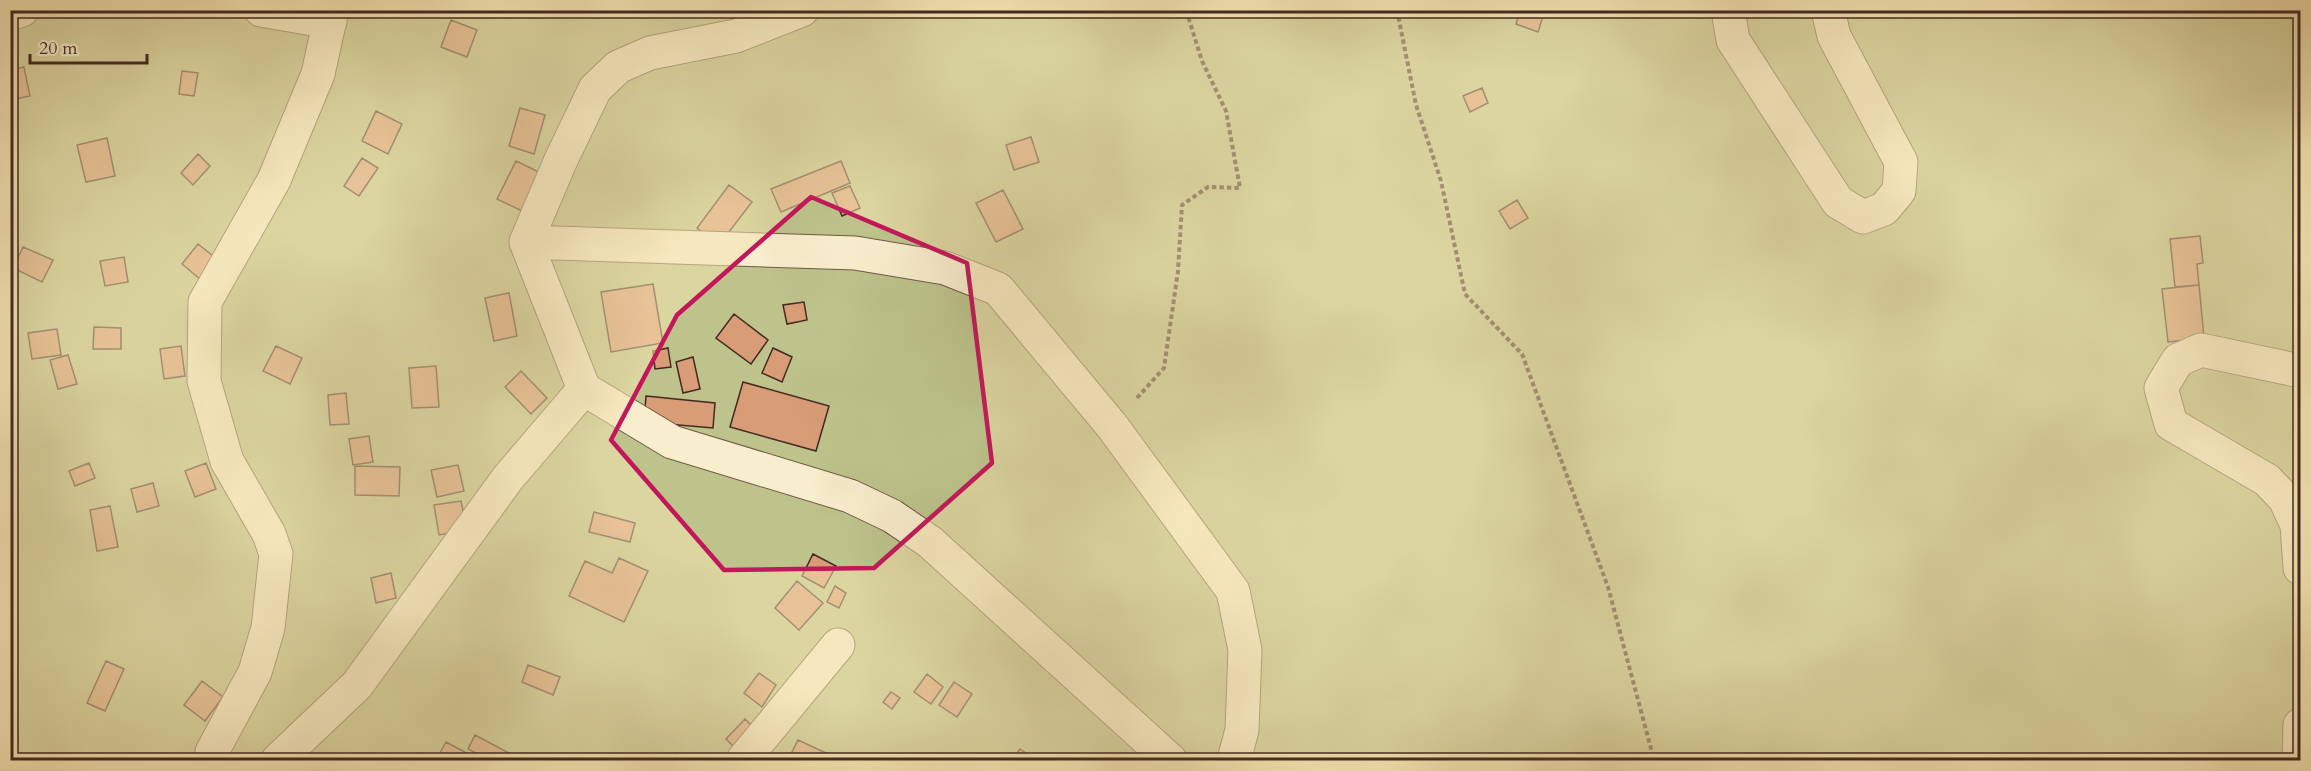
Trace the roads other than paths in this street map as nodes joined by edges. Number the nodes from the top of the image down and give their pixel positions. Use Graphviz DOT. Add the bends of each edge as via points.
graph roads {
  1 [pos="22,10"];
  2 [pos="261,10"];
  3 [pos="802,10"];
  4 [pos="1728,10"];
  5 [pos="1828,10"];
  6 [pos="10,14"];
  7 [pos="331,16"];
  8 [pos="526,242"];
  9 [pos="2301,371"];
  10 [pos="584,389"];
  11 [pos="2301,568"];
  12 [pos="838,645"];
  13 [pos="2301,725"];
  14 [pos="212,760"];
  15 [pos="278,760"];
  16 [pos="743,760"];
  17 [pos="1170,760"];
  18 [pos="1234,760"];
  19 [pos="2299,760"];
  1 -- 6 [label="street"];
  2 -- 7 [label="street"];
  3 -- 8 [label="street" via="736,36 650,53 618,67 595,89"];
  4 -- 5 [label="street" via="1733,40 1838,202 1863,217 1884,209 1899,191 1901,162 1834,36"];
  7 -- 14 [label="street" via="318,74 274,180 206,302 204,381 227,461 269,534 276,554 268,628 255,672 212,752"];
  8 -- 10 [label="street"];
  8 -- 18 [label="street" via="855,253 945,268 998,290 1112,426 1233,591 1245,650 1242,730"];
  9 -- 11 [label="street" via="2201,350 2178,360 2161,388 2171,424 2267,480 2285,499 2297,525"];
  10 -- 15 [label="street" via="508,478 357,685"];
  10 -- 17 [label="street" via="672,442 850,496 892,516 930,542"];
  12 -- 16 [label="street"];
  13 -- 19 [label="street"];
}
